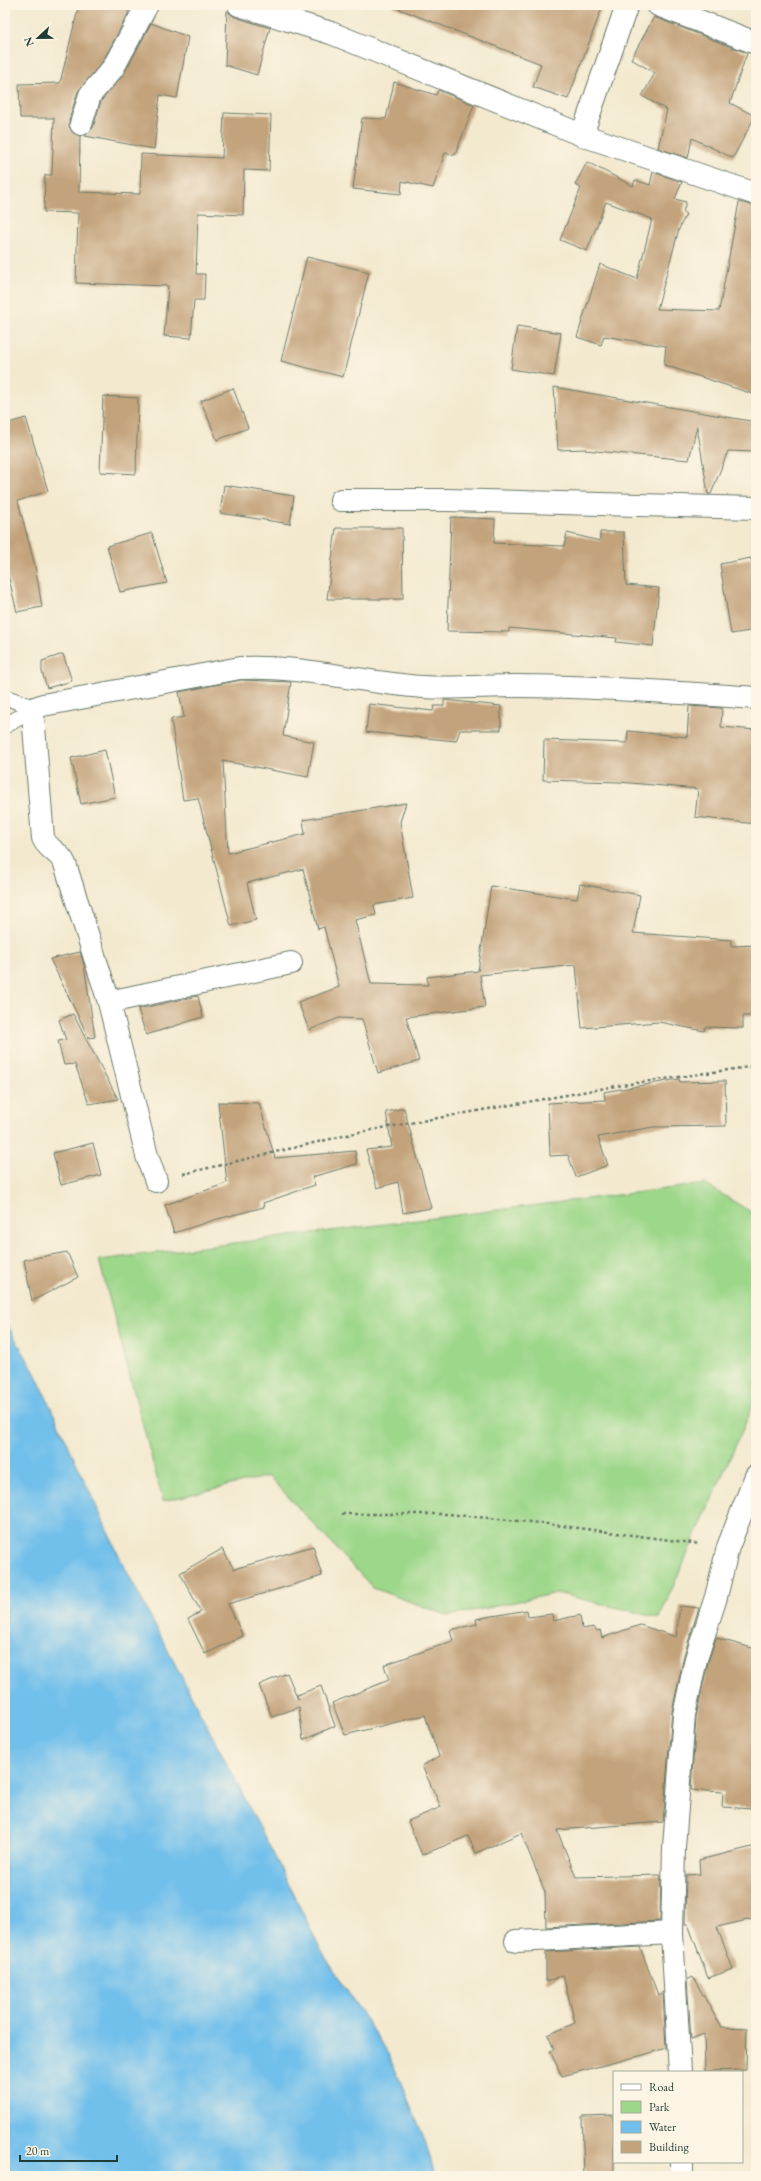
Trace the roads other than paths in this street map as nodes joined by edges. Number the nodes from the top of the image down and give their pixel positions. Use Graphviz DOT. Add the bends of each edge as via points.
graph roads {
  1 [pos="147,5"];
  2 [pos="239,5"];
  3 [pos="627,5"];
  4 [pos="658,5"];
  5 [pos="756,43"];
  6 [pos="81,124"];
  7 [pos="582,135"];
  8 [pos="756,194"];
  9 [pos="341,500"];
  10 [pos="756,508"];
  11 [pos="5,698"];
  12 [pos="756,698"];
  13 [pos="35,708"];
  14 [pos="5,726"];
  15 [pos="290,963"];
  16 [pos="109,1002"];
  17 [pos="156,1181"];
  18 [pos="754,1486"];
  19 [pos="672,1933"];
  20 [pos="516,1941"];
  21 [pos="680,2071"];
  22 [pos="682,2163"];
  23 [pos="682,2176"];
  1 -- 6 [label="street" via="113,68 90,95"];
  2 -- 7 [label="street" via="330,33"];
  3 -- 7 [label="street"];
  4 -- 5 [label="street"];
  7 -- 8 [label="street"];
  9 -- 10 [label="street"];
  11 -- 13 [label="lane"];
  12 -- 13 [label="street" via="516,686 429,687 384,684 299,670 256,667 217,672"];
  13 -- 14 [label="lane"];
  13 -- 16 [label="street" via="33,715 43,838 46,846 62,858"];
  15 -- 16 [label="street"];
  16 -- 17 [label="street" via="147,1156"];
  18 -- 19 [label="street" via="728,1547 716,1597 696,1658 684,1715 674,1847"];
  19 -- 20 [label="street"];
  19 -- 21 [label="street"];
  22 -- 23 [label="street"];
}
